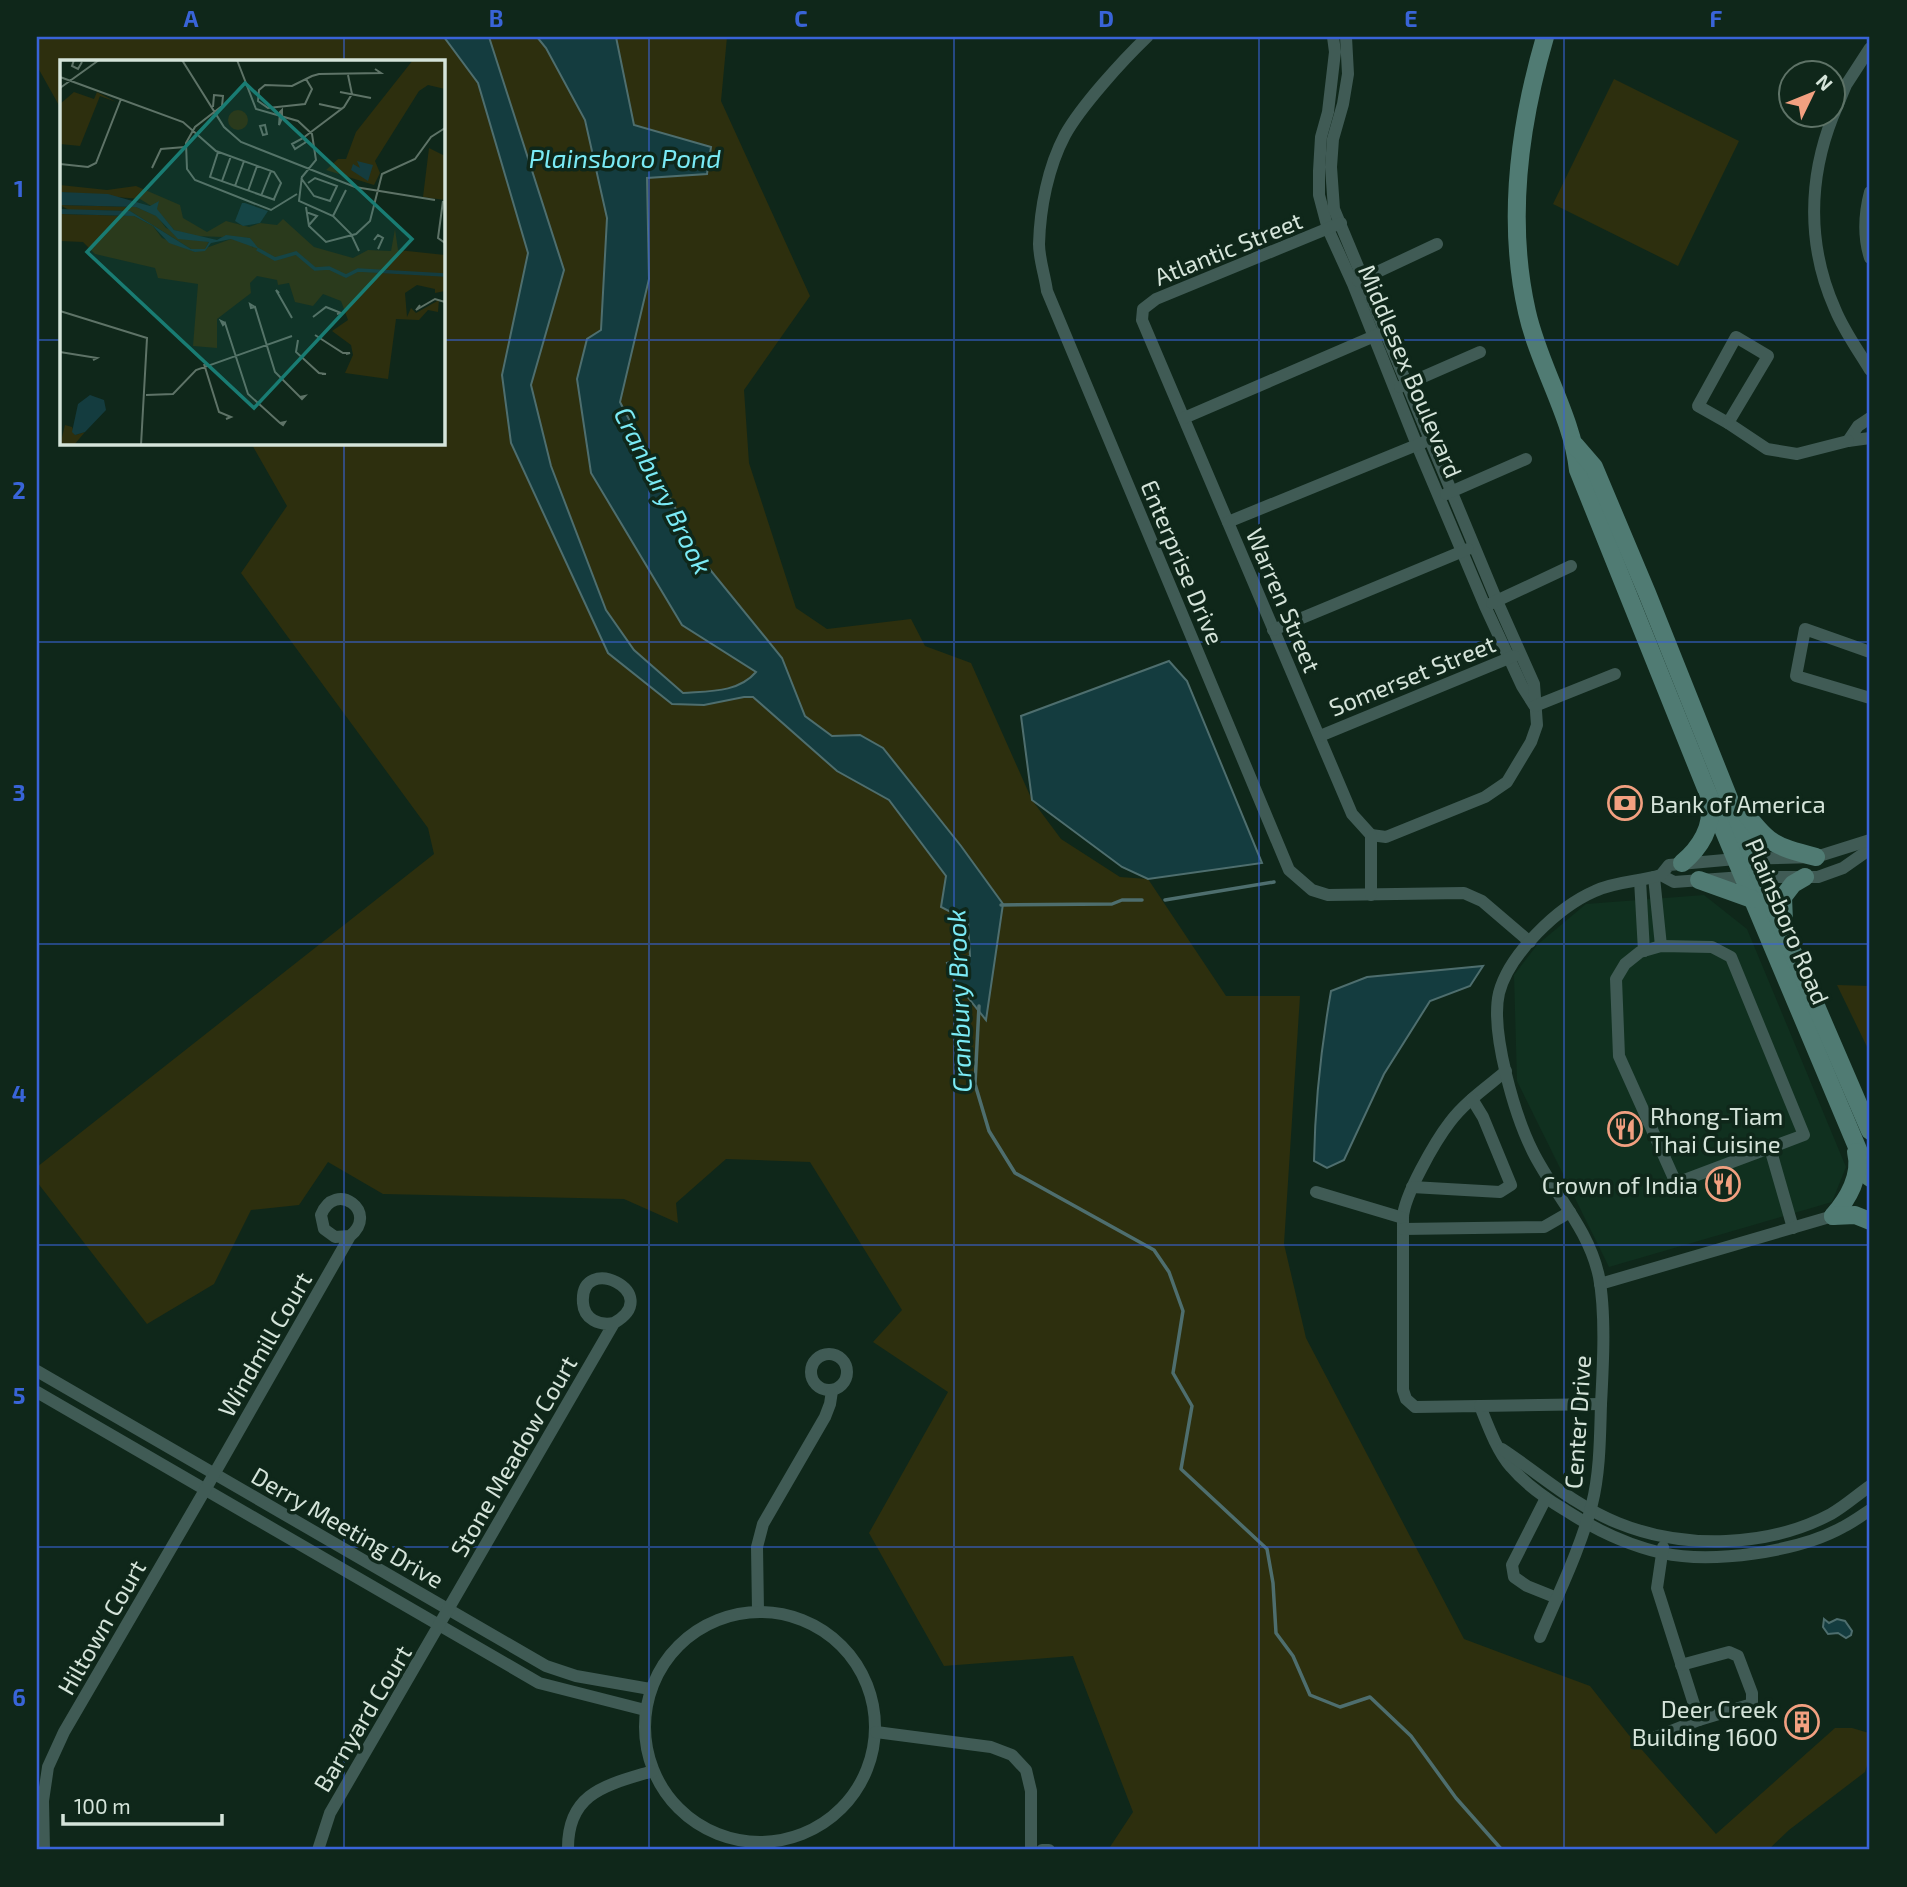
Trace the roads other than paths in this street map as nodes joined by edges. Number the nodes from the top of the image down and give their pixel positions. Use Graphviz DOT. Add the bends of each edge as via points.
graph roads {
  1 [pos="1147,37"];
  2 [pos="1333,37"];
  3 [pos="1346,37"];
  4 [pos="1545,37"];
  5 [pos="1870,48"];
  6 [pos="1848,82"];
  7 [pos="1827,130"];
  8 [pos="1870,192"];
  9 [pos="1334,226"];
  10 [pos="1437,244"];
  11 [pos="1870,258"];
  12 [pos="1358,281"];
  13 [pos="1142,320"];
  14 [pos="1380,333"];
  15 [pos="1480,352"];
  16 [pos="1870,370"];
  17 [pos="1401,386"];
  18 [pos="1184,418"];
  19 [pos="1870,418"];
  20 [pos="1728,423"];
  21 [pos="1870,438"];
  22 [pos="1430,439"];
  23 [pos="1848,442"];
  24 [pos="1417,445"];
  25 [pos="1575,445"];
  26 [pos="1526,458"];
  27 [pos="1446,494"];
  28 [pos="1228,522"];
  29 [pos="1469,549"];
  30 [pos="1571,566"];
  31 [pos="1491,603"];
  32 [pos="1273,630"];
  33 [pos="1870,652"];
  34 [pos="1515,656"];
  35 [pos="1615,674"];
  36 [pos="1870,698"];
  37 [pos="1535,706"];
  38 [pos="1320,736"];
  39 [pos="1718,769"];
  40 [pos="1704,786"];
  41 [pos="1371,835"];
  42 [pos="1870,840"];
  43 [pos="1870,849"];
  44 [pos="1815,857"];
  45 [pos="1682,863"];
  46 [pos="1749,868"];
  47 [pos="1658,876"];
  48 [pos="1805,877"];
  49 [pos="1640,880"];
  50 [pos="1699,880"];
  51 [pos="1371,895"];
  52 [pos="1752,899"];
  53 [pos="1785,934"];
  54 [pos="1530,942"];
  55 [pos="1661,946"];
  56 [pos="1644,951"];
  57 [pos="1506,1071"];
  58 [pos="1472,1099"];
  59 [pos="1870,1131"];
  60 [pos="1850,1132"];
  61 [pos="1770,1148"];
  62 [pos="1870,1178"];
  63 [pos="1412,1187"];
  64 [pos="1316,1192"];
  65 [pos="1570,1212"];
  66 [pos="1833,1216"];
  67 [pos="1870,1221"];
  68 [pos="1403,1224"];
  69 [pos="1793,1228"];
  70 [pos="350,1236"];
  71 [pos="1600,1284"];
  72 [pos="614,1323"];
  73 [pos="37,1371"];
  74 [pos="832,1391"];
  75 [pos="37,1392"];
  76 [pos="1601,1404"];
  77 [pos="1480,1406"];
  78 [pos="1499,1447"];
  79 [pos="214,1474"];
  80 [pos="1870,1486"];
  81 [pos="205,1490"];
  82 [pos="1546,1498"];
  83 [pos="1591,1508"];
  84 [pos="1870,1510"];
  85 [pos="1586,1524"];
  86 [pos="1665,1536"];
  87 [pos="1662,1553"];
  88 [pos="1557,1598"];
  89 [pos="449,1610"];
  90 [pos="758,1611"];
  91 [pos="440,1627"];
  92 [pos="1540,1637"];
  93 [pos="1682,1665"];
  94 [pos="650,1689"];
  95 [pos="645,1710"];
  96 [pos="1699,1720"];
  97 [pos="876,1732"];
  98 [pos="1653,1738"];
  99 [pos="653,1771"];
  100 [pos="782,1846"];
  101 [pos="44,1850"];
  102 [pos="318,1850"];
  103 [pos="568,1850"];
  104 [pos="1031,1850"];
  105 [pos="1042,1850"];
  106 [pos="1049,1850"];
  1 -- 51 [label="street, Enterprise Drive" via="1065,135 1044,198 1039,246 1047,292 1289,870 1312,890 1328,895"];
  2 -- 9 [label="street, Middlesex Boulevard" via="1319,195"];
  3 -- 9 [label="street, Middlesex Boulevard" via="1348,74 1331,167"];
  4 -- 25 [label="street, Plainsboro Road" via="1523,127 1516,185 1518,243 1527,312"];
  5 -- 6 [label="street"];
  7 -- 16 [label="street" via="1815,178 1818,257 1835,310"];
  8 -- 11 [label="street" via="1864,214"];
  9 -- 12 [label="street, Middlesex Boulevard"];
  9 -- 13 [label="street, Atlantic Street" via="1156,299 1143,309"];
  10 -- 12 [label="street"];
  12 -- 14 [label="street, Middlesex Boulevard"];
  13 -- 18 [label="street, Warren Street"];
  14 -- 17 [label="street, Middlesex Boulevard"];
  14 -- 18 [label="street"];
  15 -- 17 [label="street"];
  17 -- 22 [label="street, Middlesex Boulevard"];
  17 -- 24 [label="street, Middlesex Boulevard"];
  18 -- 28 [label="street, Warren Street"];
  19 -- 23 [label="street"];
  20 -- 20 [label="street" via="1768,356 1736,337 1698,406"];
  20 -- 23 [label="street" via="1767,449 1797,454"];
  21 -- 23 [label="street"];
  22 -- 24 [label="street"];
  22 -- 27 [label="street, Middlesex Boulevard"];
  24 -- 27 [label="street, Middlesex Boulevard"];
  24 -- 28 [label="street"];
  25 -- 39 [label="street, Plainsboro Road" via="1594,467"];
  25 -- 40 [label="street, Plainsboro Road" via="1578,470"];
  26 -- 27 [label="street"];
  27 -- 29 [label="street, Middlesex Boulevard"];
  28 -- 32 [label="street, Warren Street"];
  29 -- 31 [label="street, Middlesex Boulevard"];
  29 -- 32 [label="street"];
  30 -- 31 [label="street"];
  31 -- 34 [label="street, Middlesex Boulevard"];
  32 -- 38 [label="street, Warren Street"];
  33 -- 36 [label="street" via="1805,629 1796,676"];
  34 -- 37 [label="street, Middlesex Boulevard"];
  34 -- 38 [label="street, Somerset Street"];
  35 -- 37 [label="street"];
  37 -- 41 [label="street" via="1537,725 1531,742 1507,782 1485,797 1386,836"];
  38 -- 41 [label="street, Warren Street" via="1352,814"];
  39 -- 44 [label="street" via="1759,832 1780,848"];
  39 -- 46 [label="street, Plainsboro Road"];
  40 -- 45 [label="street" via="1711,812 1706,833"];
  40 -- 46 [label="street, Plainsboro Road"];
  41 -- 51 [label="street"];
  42 -- 44 [label="street"];
  43 -- 48 [label="street" via="1834,873"];
  44 -- 46 [label="street"];
  45 -- 46 [label="street, Center Drive"];
  45 -- 47 [label="street, Center Drive" via="1669,865"];
  46 -- 48 [label="street"];
  46 -- 50 [label="street, Center Drive"];
  46 -- 52 [label="street, Plainsboro Road"];
  46 -- 53 [label="street, Plainsboro Road"];
  47 -- 49 [label="street, Center Drive"];
  47 -- 50 [label="street, Center Drive"];
  47 -- 55 [label="street"];
  48 -- 53 [label="street" via="1783,897"];
  49 -- 54 [label="street, Center Drive" via="1591,892"];
  49 -- 56 [label="street"];
  50 -- 52 [label="street"];
  51 -- 54 [label="street, Enterprise Drive" via="1464,894 1482,901"];
  52 -- 60 [label="street, Plainsboro Road"];
  53 -- 59 [label="street, Plainsboro Road"];
  54 -- 57 [label="street, Center Drive" via="1506,974 1499,995 1497,1020"];
  55 -- 56 [label="street"];
  55 -- 61 [label="street" via="1712,947 1731,957 1804,1135"];
  56 -- 61 [label="street" via="1625,964 1616,979 1619,1056 1676,1183"];
  57 -- 58 [label="street"];
  57 -- 65 [label="street, Center Drive" via="1532,1151"];
  58 -- 63 [label="street" via="1450,1122"];
  58 -- 63 [label="street" via="1511,1185 1500,1192"];
  60 -- 62 [label="street, Plainsboro Road"];
  60 -- 66 [label="street" via="1858,1160 1856,1175"];
  61 -- 69 [label="street"];
  63 -- 68 [label="street"];
  64 -- 68 [label="street"];
  65 -- 68 [label="street" via="1544,1227"];
  65 -- 71 [label="street, Center Drive" via="1593,1254"];
  66 -- 67 [label="street" via="1855,1215"];
  66 -- 69 [label="street"];
  68 -- 77 [label="street" via="1406,1399 1415,1407"];
  69 -- 71 [label="street"];
  70 -- 79 [label="street, Windmill Court"];
  71 -- 76 [label="street, Center Drive"];
  72 -- 89 [label="street, Stone Meadow Court"];
  73 -- 79 [label="street, Derry Meeting Drive"];
  74 -- 90 [label="street" via="825,1417 763,1524 757,1547"];
  75 -- 81 [label="street, Derry Meeting Drive"];
  76 -- 77 [label="street"];
  76 -- 83 [label="street, Center Drive"];
  77 -- 78 [label="street"];
  78 -- 82 [label="street" via="1510,1466"];
  78 -- 83 [label="street"];
  79 -- 81 [label="street, Hiltown Court"];
  79 -- 89 [label="street, Derry Meeting Drive"];
  80 -- 86 [label="street" via="1832,1513 1775,1535 1702,1541"];
  81 -- 91 [label="street, Derry Meeting Drive"];
  81 -- 101 [label="street, Hiltown Court" via="53,1755 43,1801"];
  82 -- 85 [label="street"];
  82 -- 88 [label="street" via="1512,1565 1514,1577"];
  83 -- 85 [label="street, Center Drive"];
  83 -- 86 [label="street" via="1619,1523"];
  84 -- 87 [label="street" via="1842,1528 1787,1547 1707,1557"];
  85 -- 87 [label="street"];
  85 -- 88 [label="street, Center Drive"];
  86 -- 87 [label="street"];
  87 -- 93 [label="street" via="1657,1588"];
  88 -- 92 [label="street, Center Drive"];
  89 -- 91 [label="street, Barnyard Court"];
  89 -- 94 [label="street, Derry Meeting Drive" via="546,1666"];
  90 -- 94 [label="street" via="723,1617 691,1633 666,1658"];
  90 -- 97 [label="street" via="795,1616 828,1634 855,1661 871,1695"];
  91 -- 95 [label="street, Derry Meeting Drive" via="539,1683"];
  91 -- 102 [label="street, Barnyard Court" via="330,1813"];
  93 -- 96 [label="street"];
  93 -- 96 [label="street" via="1729,1652 1738,1656 1752,1693 1752,1704"];
  94 -- 95 [label="street"];
  95 -- 99 [label="street" via="645,1741"];
  96 -- 98 [label="street"];
  97 -- 100 [label="street" via="870,1762 857,1790 837,1814"];
  97 -- 104 [label="street" via="991,1747 1012,1755 1026,1770 1031,1791"];
  99 -- 100 [label="street" via="669,1798 692,1820 719,1835"];
  99 -- 103 [label="street" via="590,1794 571,1824"];
  105 -- 106 [label="street"];
}
